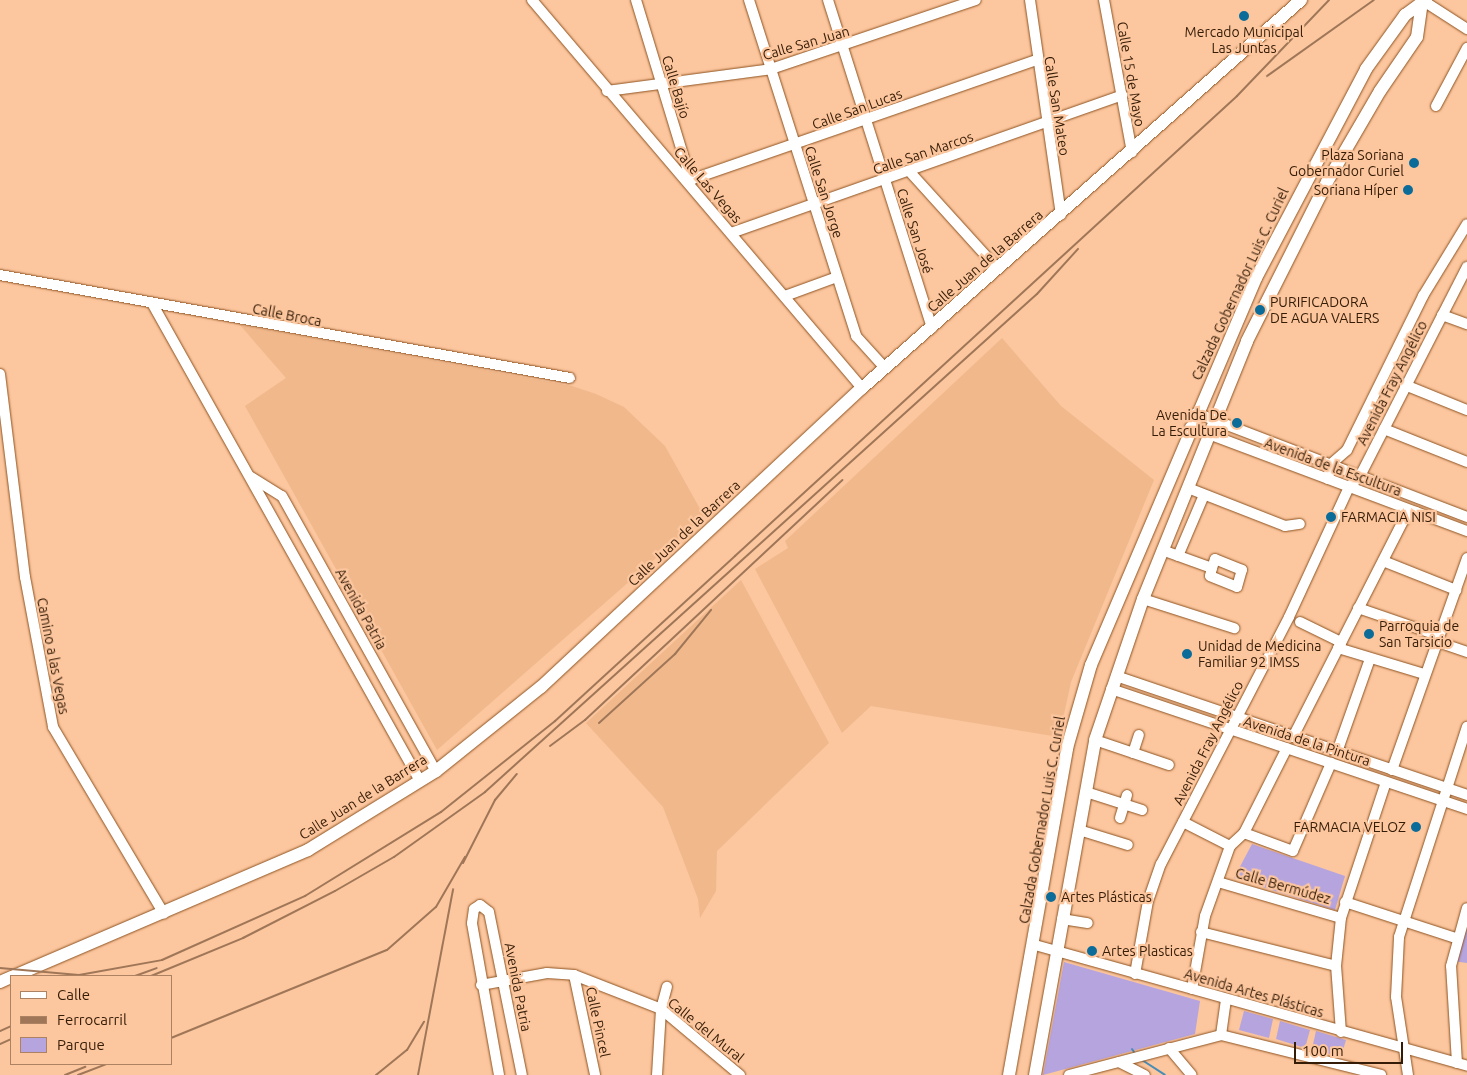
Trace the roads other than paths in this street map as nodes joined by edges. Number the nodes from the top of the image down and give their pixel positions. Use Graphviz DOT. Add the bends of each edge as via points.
graph roads {
  1 [pos="532,0"];
  2 [pos="636,0"];
  3 [pos="749,0"];
  4 [pos="828,0"];
  5 [pos="976,0"];
  6 [pos="1030,0"];
  7 [pos="1104,0"];
  8 [pos="1301,0"];
  9 [pos="1423,1"];
  10 [pos="1467,29"];
  11 [pos="843,47"];
  12 [pos="1381,48"];
  13 [pos="1467,48"];
  14 [pos="1036,60"];
  15 [pos="1400,62"];
  16 [pos="771,69"];
  17 [pos="660,84"];
  18 [pos="608,91"];
  19 [pos="1122,95"];
  20 [pos="1436,106"];
  21 [pos="866,120"];
  22 [pos="1046,124"];
  23 [pos="795,146"];
  24 [pos="1132,152"];
  25 [pos="910,172"];
  26 [pos="689,181"];
  27 [pos="884,181"];
  28 [pos="1298,194"];
  29 [pos="1316,203"];
  30 [pos="814,205"];
  31 [pos="1061,215"];
  32 [pos="1467,224"];
  33 [pos="732,233"];
  34 [pos="998,269"];
  35 [pos="1465,273"];
  36 [pos="0,275"];
  37 [pos="837,277"];
  38 [pos="785,296"];
  39 [pos="152,303"];
  40 [pos="1442,315"];
  41 [pos="1467,324"];
  42 [pos="932,328"];
  43 [pos="885,368"];
  44 [pos="0,374"];
  45 [pos="570,378"];
  46 [pos="1405,385"];
  47 [pos="862,388"];
  48 [pos="1467,410"];
  49 [pos="1196,413"];
  50 [pos="1216,422"];
  51 [pos="1190,427"];
  52 [pos="1384,429"];
  53 [pos="1209,436"];
  54 [pos="1467,462"];
  55 [pos="1331,464"];
  56 [pos="248,476"];
  57 [pos="1360,476"];
  58 [pos="1328,479"];
  59 [pos="1349,487"];
  60 [pos="1188,488"];
  61 [pos="1204,495"];
  62 [pos="1400,506"];
  63 [pos="1416,512"];
  64 [pos="1467,517"];
  65 [pos="1403,521"];
  66 [pos="1300,524"];
  67 [pos="1464,530"];
  68 [pos="1467,542"];
  69 [pos="1162,550"];
  70 [pos="1178,556"];
  71 [pos="1467,558"];
  72 [pos="1383,560"];
  73 [pos="1240,578"];
  74 [pos="1456,590"];
  75 [pos="1143,599"];
  76 [pos="1358,608"];
  77 [pos="1300,622"];
  78 [pos="1234,628"];
  79 [pos="1436,638"];
  80 [pos="1340,645"];
  81 [pos="1467,652"];
  82 [pos="1374,661"];
  83 [pos="1424,674"];
  84 [pos="1116,676"];
  85 [pos="1111,688"];
  86 [pos="1237,718"];
  87 [pos="1467,728"];
  88 [pos="1231,731"];
  89 [pos="1139,735"];
  90 [pos="1293,737"];
  91 [pos="1095,740"];
  92 [pos="1287,748"];
  93 [pos="1337,752"];
  94 [pos="1133,753"];
  95 [pos="1331,763"];
  96 [pos="1169,765"];
  97 [pos="1392,770"];
  98 [pos="436,771"];
  99 [pos="420,781"];
  100 [pos="1386,782"];
  101 [pos="1446,787"];
  102 [pos="1086,792"];
  103 [pos="1467,795"];
  104 [pos="1125,799"];
  105 [pos="1442,801"];
  106 [pos="1142,810"];
  107 [pos="1467,810"];
  108 [pos="1120,818"];
  109 [pos="1183,822"];
  110 [pos="1079,830"];
  111 [pos="1244,832"];
  112 [pos="1128,844"];
  113 [pos="1230,846"];
  114 [pos="1218,882"];
  115 [pos="1345,902"];
  116 [pos="1467,908"];
  117 [pos="164,914"];
  118 [pos="1062,918"];
  119 [pos="1341,918"];
  120 [pos="1402,920"];
  121 [pos="1088,922"];
  122 [pos="1201,932"];
  123 [pos="1456,938"];
  124 [pos="1035,945"];
  125 [pos="1056,952"];
  126 [pos="1336,966"];
  127 [pos="1135,974"];
  128 [pos="18,975"];
  129 [pos="574,975"];
  130 [pos="503,981"];
  131 [pos="481,985"];
  132 [pos="667,987"];
  133 [pos="1192,989"];
  134 [pos="1226,1001"];
  135 [pos="661,1009"];
  136 [pos="1341,1032"];
  137 [pos="1221,1035"];
  138 [pos="1169,1048"];
  139 [pos="1406,1050"];
  140 [pos="1119,1062"];
  141 [pos="1462,1064"];
  142 [pos="499,1075"];
  143 [pos="522,1075"];
  144 [pos="595,1075"];
  145 [pos="658,1075"];
  146 [pos="740,1075"];
  147 [pos="1009,1075"];
  148 [pos="1035,1075"];
  149 [pos="1069,1075"];
  150 [pos="1145,1075"];
  151 [pos="1192,1075"];
  152 [pos="1382,1075"];
  153 [pos="1408,1075"];
  1 -- 18 [label="street, Calle Las Vegas"];
  2 -- 17 [label="street, Calle Bajío"];
  3 -- 16 [label="street, Calle San Jorge"];
  4 -- 11 [label="street, Calle San José"];
  5 -- 11 [label="street, Calle San Juan"];
  6 -- 14 [label="street, Calle San Mateo"];
  7 -- 19 [label="street, Calle 15 de Mayo"];
  8 -- 24 [label="main road, Calle Juan de la Barrera"];
  9 -- 10 [label="street"];
  9 -- 12 [label="main road, Calzada Gobernador Luis C. Curiel" via="1405,15"];
  9 -- 15 [label="main road" via="1420,31"];
  11 -- 16 [label="street, Calle San Juan"];
  11 -- 21 [label="street, Calle San José"];
  12 -- 15 [label="main road"];
  12 -- 28 [label="main road, Calzada Gobernador Luis C. Curiel"];
  13 -- 20 [label="street"];
  14 -- 21 [label="street, Calle San Lucas"];
  14 -- 22 [label="street, Calle San Mateo"];
  15 -- 29 [label="main road"];
  16 -- 17 [label="street, Calle San Juan"];
  16 -- 23 [label="street, Calle San Jorge"];
  17 -- 18 [label="street, Calle San Juan"];
  17 -- 26 [label="street, Calle Bajío"];
  18 -- 26 [label="street, Calle Las Vegas"];
  19 -- 22 [label="street, Calle San Marcos"];
  19 -- 24 [label="street, Calle 15 de Mayo"];
  21 -- 23 [label="street, Calle San Lucas"];
  21 -- 27 [label="street, Calle San José"];
  22 -- 25 [label="street, Calle San Marcos"];
  22 -- 31 [label="street, Calle San Mateo"];
  23 -- 26 [label="street, Calle San Lucas"];
  23 -- 30 [label="street, Calle San Jorge"];
  24 -- 31 [label="main road, Calle Juan de la Barrera"];
  25 -- 27 [label="street, Calle San Marcos"];
  25 -- 34 [label="street"];
  26 -- 33 [label="street, Calle Las Vegas"];
  27 -- 30 [label="street, Calle San Marcos"];
  27 -- 42 [label="street, Calle San José"];
  28 -- 29 [label="main road"];
  28 -- 49 [label="main road, Calzada Gobernador Luis C. Curiel"];
  29 -- 50 [label="main road" via="1247,342"];
  30 -- 33 [label="street, Calle San Marcos"];
  30 -- 37 [label="street, Calle San Jorge"];
  31 -- 34 [label="main road, Calle Juan de la Barrera"];
  32 -- 55 [label="street, Avenida Fray Angélico" via="1416,308 1347,450"];
  33 -- 38 [label="street, Calle Las Vegas"];
  34 -- 42 [label="main road, Calle Juan de la Barrera"];
  35 -- 40 [label="street, Avenida Fray Angélico"];
  36 -- 39 [label="street, Calle Broca"];
  37 -- 38 [label="street"];
  37 -- 43 [label="street, Calle San Jorge" via="856,336"];
  38 -- 47 [label="street, Calle Las Vegas"];
  39 -- 45 [label="street, Calle Broca"];
  39 -- 56 [label="street"];
  40 -- 41 [label="street"];
  40 -- 46 [label="street, Avenida Fray Angélico"];
  42 -- 43 [label="main road, Calle Juan de la Barrera"];
  43 -- 47 [label="main road, Calle Juan de la Barrera"];
  44 -- 117 [label="street, Camino a las Vegas" via="25,577 52,727"];
  46 -- 48 [label="street"];
  46 -- 52 [label="street, Avenida Fray Angélico"];
  47 -- 98 [label="main road, Calle Juan de la Barrera" via="541,687"];
  49 -- 50 [label="street, Avenida de la Escultura"];
  49 -- 51 [label="main road, Calzada Gobernador Luis C. Curiel"];
  50 -- 53 [label="main road"];
  50 -- 55 [label="street, Avenida de la Escultura"];
  51 -- 53 [label="street, Avenida de la Escultura"];
  51 -- 124 [label="main road, Calzada Gobernador Luis C. Curiel" via="1080,699"];
  52 -- 54 [label="street"];
  52 -- 57 [label="street, Avenida Fray Angélico"];
  53 -- 58 [label="street, Avenida de la Escultura"];
  53 -- 60 [label="main road"];
  55 -- 57 [label="street, Avenida de la Escultura"];
  55 -- 58 [label="street"];
  56 -- 98 [label="street, Avenida Patria" via="282,496"];
  56 -- 99 [label="street"];
  57 -- 59 [label="street, Avenida Fray Angélico"];
  57 -- 64 [label="street, Avenida de la Escultura"];
  58 -- 59 [label="street, Avenida de la Escultura"];
  59 -- 62 [label="street, Avenida de la Escultura"];
  59 -- 86 [label="street, Avenida Fray Angélico"];
  60 -- 61 [label="street"];
  60 -- 69 [label="main road"];
  61 -- 66 [label="street" via="1285,526"];
  61 -- 70 [label="street"];
  62 -- 63 [label="street, Avenida de la Escultura"];
  62 -- 65 [label="street"];
  63 -- 65 [label="street"];
  63 -- 67 [label="street, Avenida de la Escultura"];
  65 -- 72 [label="street"];
  67 -- 68 [label="street"];
  69 -- 70 [label="street"];
  69 -- 75 [label="main road"];
  70 -- 73 [label="street" via="1212,568 1210,576 1237,586"];
  71 -- 74 [label="street"];
  72 -- 74 [label="street"];
  72 -- 76 [label="street"];
  74 -- 79 [label="street"];
  75 -- 78 [label="street"];
  75 -- 84 [label="main road"];
  76 -- 79 [label="street"];
  76 -- 80 [label="street"];
  77 -- 80 [label="street"];
  79 -- 81 [label="street"];
  79 -- 83 [label="street"];
  80 -- 82 [label="street"];
  80 -- 90 [label="street"];
  82 -- 83 [label="street"];
  82 -- 93 [label="street"];
  83 -- 97 [label="street"];
  84 -- 85 [label="main road"];
  84 -- 86 [label="street, Avenida de la Pintura"];
  85 -- 88 [label="street, Avenida de la Pintura"];
  85 -- 91 [label="main road"];
  86 -- 88 [label="street, Avenida Fray Angélico"];
  86 -- 90 [label="street, Avenida de la Pintura"];
  87 -- 101 [label="street"];
  88 -- 92 [label="street, Avenida de la Pintura"];
  88 -- 109 [label="street, Avenida Fray Angélico"];
  89 -- 94 [label="street"];
  90 -- 93 [label="street, Avenida de la Pintura"];
  91 -- 94 [label="street"];
  91 -- 102 [label="main road"];
  92 -- 95 [label="street, Avenida de la Pintura"];
  92 -- 111 [label="street"];
  93 -- 97 [label="street, Avenida de la Pintura"];
  94 -- 96 [label="street"];
  95 -- 100 [label="street, Avenida de la Pintura"];
  95 -- 111 [label="street" via="1293,851"];
  97 -- 101 [label="street, Avenida de la Pintura"];
  98 -- 99 [label="main road, Calle Juan de la Barrera"];
  99 -- 117 [label="main road, Calle Juan de la Barrera" via="308,850"];
  100 -- 105 [label="street, Avenida de la Pintura"];
  100 -- 115 [label="street"];
  101 -- 103 [label="street, Avenida de la Pintura"];
  101 -- 105 [label="street"];
  102 -- 104 [label="street"];
  102 -- 110 [label="main road"];
  104 -- 106 [label="street"];
  104 -- 108 [label="street"];
  105 -- 107 [label="street, Avenida de la Pintura"];
  105 -- 120 [label="street"];
  109 -- 113 [label="street"];
  109 -- 127 [label="street, Avenida Fray Angélico" via="1148,901"];
  110 -- 112 [label="street"];
  110 -- 118 [label="main road"];
  111 -- 113 [label="street"];
  113 -- 114 [label="street"];
  114 -- 119 [label="street, Calle Bermúdez"];
  114 -- 122 [label="street"];
  115 -- 119 [label="street"];
  115 -- 120 [label="street"];
  116 -- 123 [label="street"];
  117 -- 128 [label="main road, Calle Juan de la Barrera"];
  118 -- 121 [label="street"];
  118 -- 125 [label="main road"];
  119 -- 126 [label="street"];
  120 -- 123 [label="street"];
  120 -- 139 [label="street" via="1396,997"];
  122 -- 126 [label="street"];
  122 -- 133 [label="street"];
  123 -- 141 [label="street" via="1451,966"];
  124 -- 125 [label="street, Avenida Artes Plásticas"];
  124 -- 147 [label="main road, Calzada Gobernador Luis C. Curiel"];
  125 -- 127 [label="street, Avenida Artes Plásticas"];
  125 -- 148 [label="main road"];
  126 -- 136 [label="street"];
  127 -- 133 [label="street, Avenida Artes Plásticas"];
  129 -- 130 [label="street, Calle del Mural" via="554,972"];
  129 -- 135 [label="street, Calle del Mural"];
  129 -- 144 [label="street, Calle Pincel"];
  130 -- 131 [label="street, Calle del Mural"];
  130 -- 131 [label="street, Avenida Patria" via="489,912 480,905 474,909 472,923"];
  130 -- 143 [label="street, Avenida Patria"];
  131 -- 142 [label="street, Avenida Patria"];
  132 -- 135 [label="street"];
  133 -- 134 [label="street, Avenida Artes Plásticas"];
  134 -- 136 [label="street, Avenida Artes Plásticas"];
  134 -- 137 [label="street"];
  135 -- 145 [label="street"];
  135 -- 146 [label="street, Calle del Mural"];
  136 -- 139 [label="street, Avenida Artes Plásticas"];
  137 -- 138 [label="street"];
  137 -- 152 [label="street"];
  138 -- 140 [label="street"];
  138 -- 151 [label="street"];
  139 -- 141 [label="street, Avenida Artes Plásticas"];
  139 -- 153 [label="street"];
  140 -- 149 [label="street"];
  140 -- 150 [label="street"];
}
